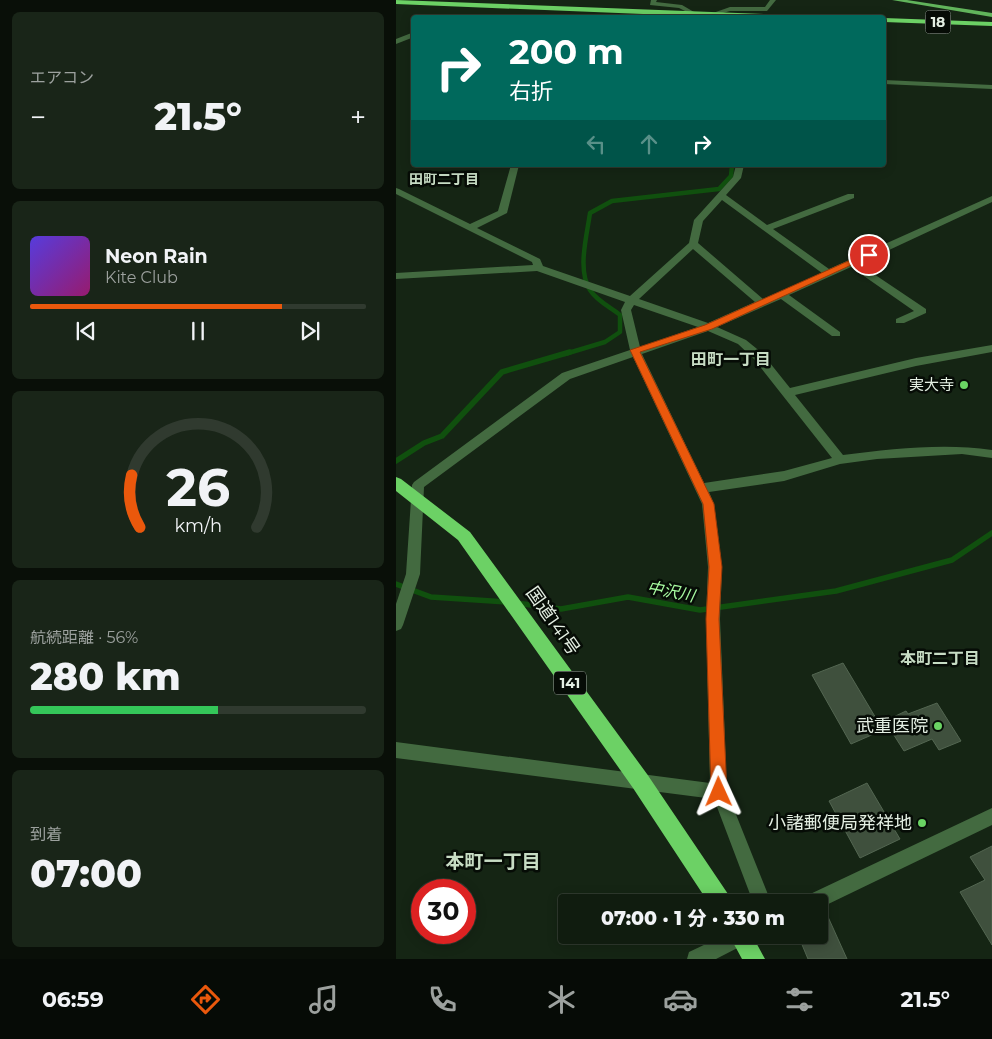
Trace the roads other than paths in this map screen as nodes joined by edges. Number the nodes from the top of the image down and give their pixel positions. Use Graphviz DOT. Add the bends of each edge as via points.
graph roads {
  1 [pos="654,0"];
  2 [pos="773,0"];
  3 [pos="894,0"];
  4 [pos="396,2"];
  5 [pos="452,2"];
  6 [pos="691,12"];
  7 [pos="716,13"];
  8 [pos="667,14"];
  9 [pos="741,15"];
  10 [pos="992,15"];
  11 [pos="886,20"];
  12 [pos="992,24"];
  13 [pos="411,35"];
  14 [pos="396,42"];
  15 [pos="886,82"];
  16 [pos="992,87"];
  17 [pos="514,167"];
  18 [pos="740,167"];
  19 [pos="396,191"];
  20 [pos="720,195"];
  21 [pos="851,196"];
  22 [pos="992,199"];
  23 [pos="471,227"];
  24 [pos="767,228"];
  25 [pos="693,244"];
  26 [pos="852,263"];
  27 [pos="538,268"];
  28 [pos="828,273"];
  29 [pos="396,276"];
  30 [pos="781,294"];
  31 [pos="632,301"];
  32 [pos="762,303"];
  33 [pos="900,321"];
  34 [pos="708,327"];
  35 [pos="836,334"];
  36 [pos="992,348"];
  37 [pos="635,350"];
  38 [pos="786,392"];
  39 [pos="992,454"];
  40 [pos="840,460"];
  41 [pos="396,483"];
  42 [pos="703,488"];
  43 [pos="418,498"];
  44 [pos="396,625"];
  45 [pos="396,750"];
  46 [pos="640,781"];
  47 [pos="719,792"];
  48 [pos="992,816"];
  49 [pos="715,894"];
  50 [pos="759,894"];
  51 [pos="828,894"];
  52 [pos="726,944"];
  53 [pos="746,944"];
  54 [pos="696,959"];
  55 [pos="754,959"];
  1 -- 6 [label="street" via="652,4 680,6"];
  2 -- 7 [label="street" via="767,9"];
  3 -- 10 [label="main road"];
  4 -- 5 [label="highway"];
  5 -- 8 [label="highway"];
  6 -- 7 [label="highway"];
  6 -- 8 [label="highway"];
  7 -- 9 [label="highway"];
  11 -- 12 [label="highway, 18"];
  13 -- 14 [label="street"];
  15 -- 16 [label="street"];
  17 -- 23 [label="street" via="502,213"];
  18 -- 20 [label="street" via="737,178"];
  19 -- 23 [label="street"];
  20 -- 24 [label="street"];
  20 -- 25 [label="street" via="699,220"];
  21 -- 24 [label="street"];
  22 -- 26 [label="street"];
  23 -- 27 [label="street" via="537,261"];
  24 -- 28 [label="street"];
  25 -- 31 [label="street"];
  25 -- 32 [label="street"];
  26 -- 28 [label="street"];
  26 -- 33 [label="street" via="922,311"];
  27 -- 29 [label="street"];
  27 -- 31 [label="street"];
  28 -- 30 [label="street"];
  30 -- 32 [label="street"];
  30 -- 35 [label="street"];
  31 -- 34 [label="street"];
  31 -- 37 [label="street" via="626,310"];
  32 -- 34 [label="street"];
  34 -- 37 [label="street"];
  34 -- 38 [label="street" via="742,342 758,356"];
  36 -- 38 [label="street"];
  37 -- 42 [label="street"];
  37 -- 43 [label="street" via="566,376 418,485"];
  38 -- 40 [label="street"];
  39 -- 40 [label="street" via="962,450"];
  40 -- 42 [label="street" via="784,476"];
  41 -- 43 [label="highway, 国道141号 / 141"];
  42 -- 47 [label="street" via="716,567 713,619"];
  43 -- 44 [label="street" via="413,574"];
  43 -- 46 [label="highway, 国道141号 / 141" via="464,536"];
  45 -- 46 [label="street"];
  46 -- 47 [label="street"];
  46 -- 49 [label="highway, 国道141号 / 141"];
  47 -- 50 [label="street"];
  48 -- 51 [label="street"];
  52 -- 54 [label="street"];
  53 -- 55 [label="highway"];
}
